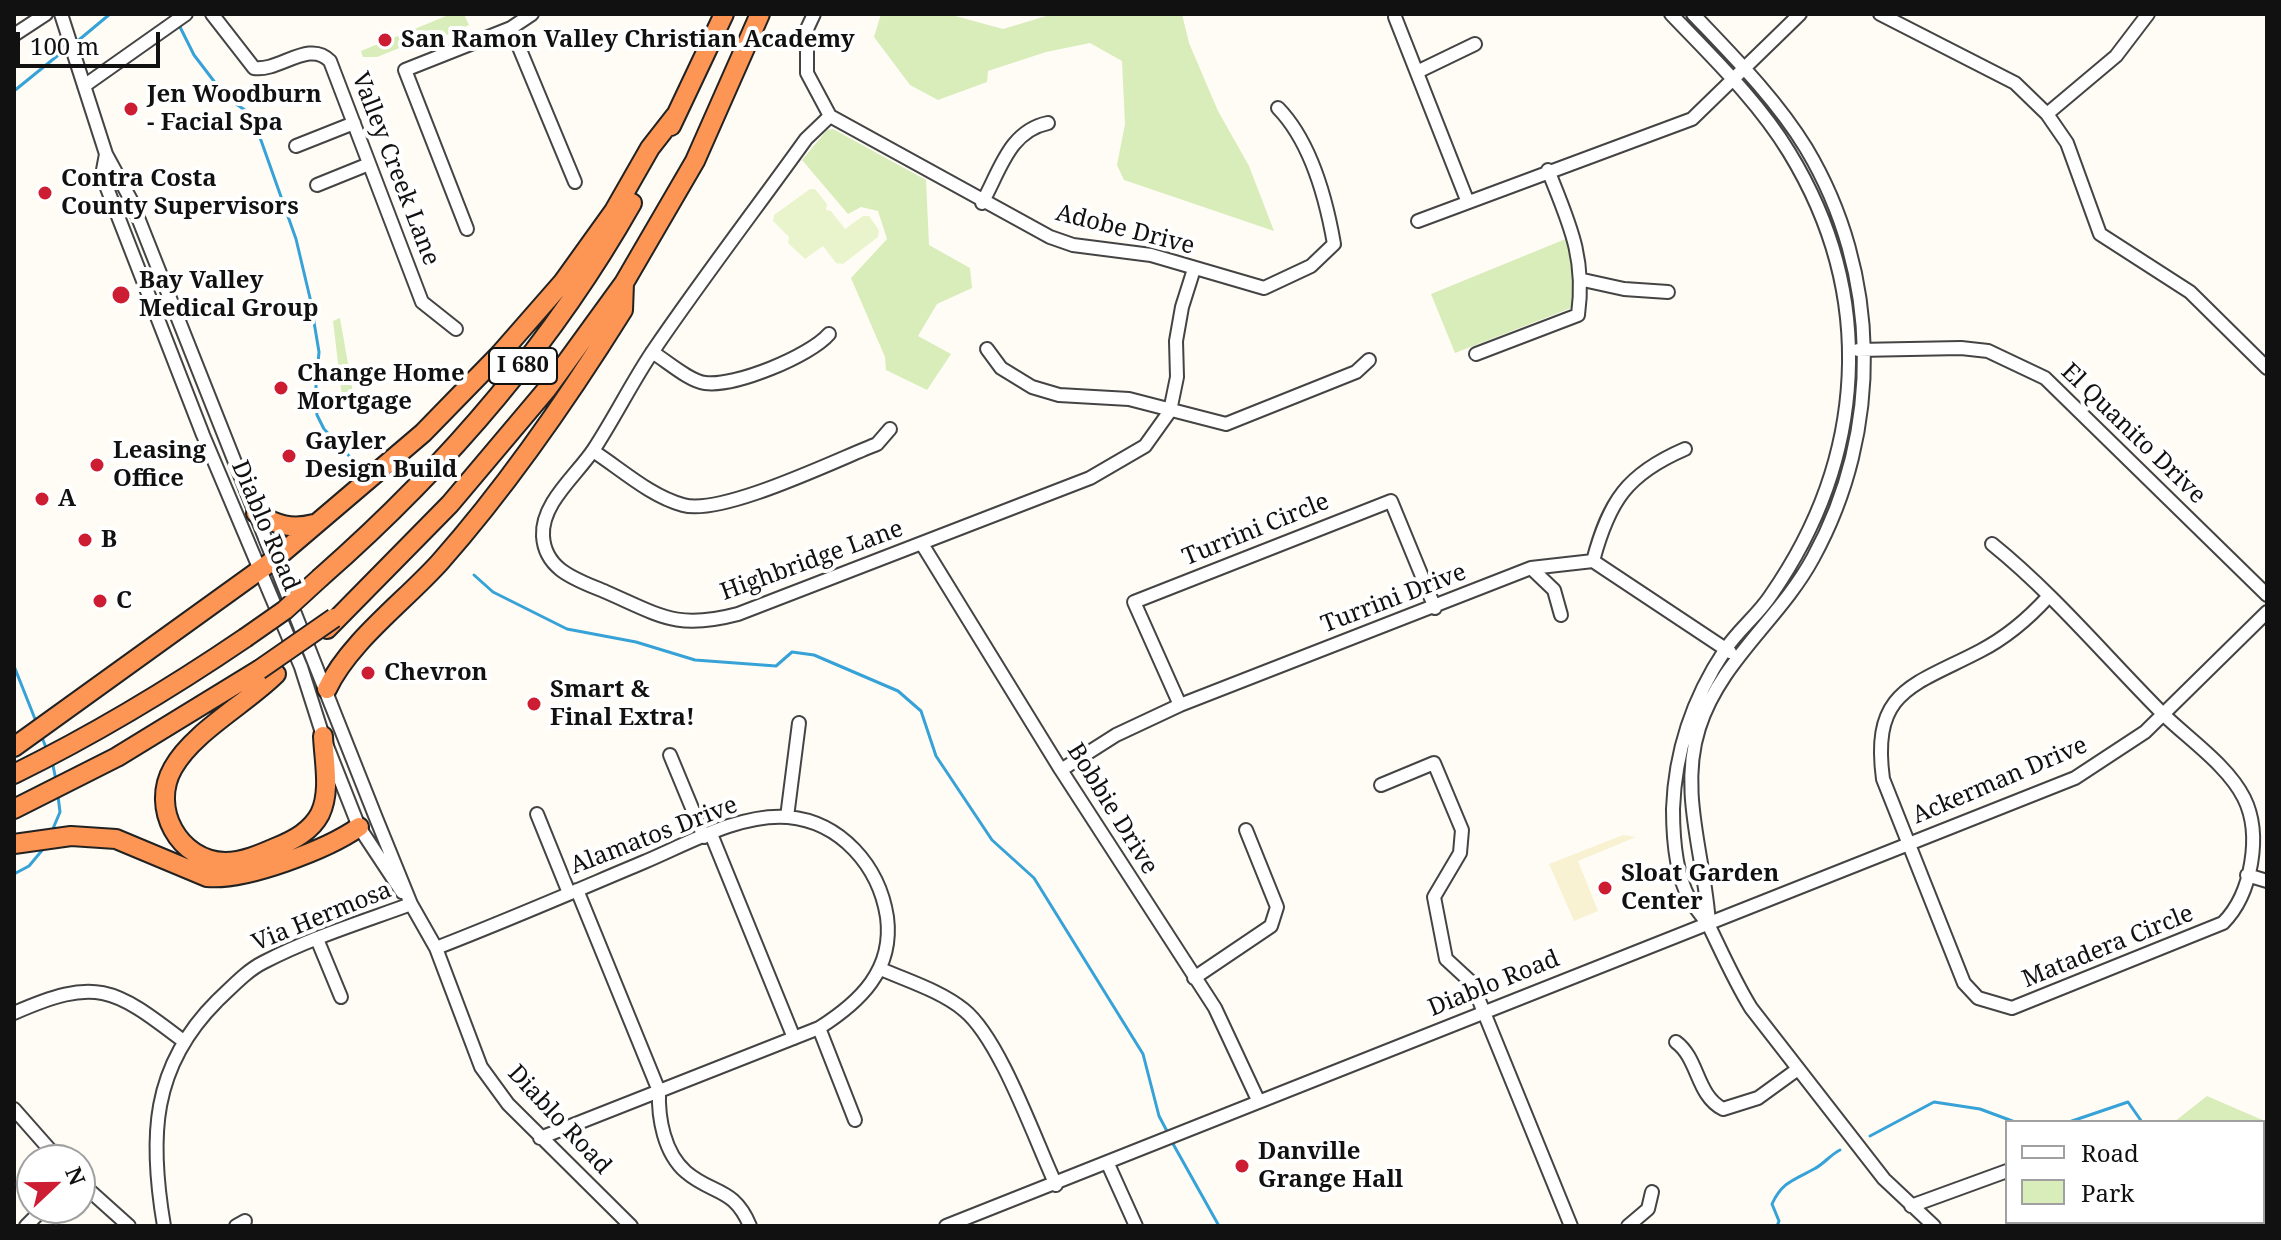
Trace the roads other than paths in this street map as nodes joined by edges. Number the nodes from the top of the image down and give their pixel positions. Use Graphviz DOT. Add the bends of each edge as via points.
graph roads {
  1 [pos="46,14"];
  2 [pos="186,14"];
  3 [pos="212,14"];
  4 [pos="532,14"];
  5 [pos="724,14"];
  6 [pos="760,14"];
  7 [pos="814,14"];
  8 [pos="1671,14"];
  9 [pos="1693,14"];
  10 [pos="1800,14"];
  11 [pos="1880,14"];
  12 [pos="2148,14"];
  13 [pos="1395,17"];
  14 [pos="62,18"];
  15 [pos="511,28"];
  16 [pos="14,35"];
  17 [pos="1475,44"];
  18 [pos="1745,69"];
  19 [pos="1417,72"];
  20 [pos="1733,81"];
  21 [pos="84,86"];
  22 [pos="1278,108"];
  23 [pos="2047,114"];
  24 [pos="675,116"];
  25 [pos="830,116"];
  26 [pos="354,123"];
  27 [pos="1048,123"];
  28 [pos="296,146"];
  29 [pos="106,154"];
  30 [pos="369,164"];
  31 [pos="1548,170"];
  32 [pos="575,182"];
  33 [pos="317,185"];
  34 [pos="1467,200"];
  35 [pos="982,203"];
  36 [pos="1418,221"];
  37 [pos="467,229"];
  38 [pos="1194,269"];
  39 [pos="1583,280"];
  40 [pos="624,283"];
  41 [pos="1668,292"];
  42 [pos="456,329"];
  43 [pos="829,334"];
  44 [pos="987,349"];
  45 [pos="1857,350"];
  46 [pos="652,352"];
  47 [pos="1476,354"];
  48 [pos="1369,360"];
  49 [pos="2267,368"];
  50 [pos="1170,411"];
  51 [pos="890,429"];
  52 [pos="1685,449"];
  53 [pos="593,451"];
  54 [pos="256,513"];
  55 [pos="314,524"];
  56 [pos="922,544"];
  57 [pos="1992,544"];
  58 [pos="275,559"];
  59 [pos="1593,561"];
  60 [pos="1531,568"];
  61 [pos="259,570"];
  62 [pos="2267,595"];
  63 [pos="2048,597"];
  64 [pos="1435,608"];
  65 [pos="2267,612"];
  66 [pos="1561,615"];
  67 [pos="1726,648"];
  68 [pos="1737,658"];
  69 [pos="267,672"];
  70 [pos="327,689"];
  71 [pos="1180,705"];
  72 [pos="2164,714"];
  73 [pos="799,723"];
  74 [pos="323,736"];
  75 [pos="14,747"];
  76 [pos="670,755"];
  77 [pos="1061,770"];
  78 [pos="14,774"];
  79 [pos="1381,785"];
  80 [pos="14,809"];
  81 [pos="537,814"];
  82 [pos="787,817"];
  83 [pos="368,823"];
  84 [pos="1246,830"];
  85 [pos="708,836"];
  86 [pos="14,844"];
  87 [pos="1910,844"];
  88 [pos="2247,875"];
  89 [pos="2267,881"];
  90 [pos="573,892"];
  91 [pos="411,904"];
  92 [pos="1709,925"];
  93 [pos="317,939"];
  94 [pos="436,948"];
  95 [pos="881,969"];
  96 [pos="1194,978"];
  97 [pos="341,997"];
  98 [pos="1486,1012"];
  99 [pos="14,1013"];
  100 [pos="819,1028"];
  101 [pos="794,1038"];
  102 [pos="182,1040"];
  103 [pos="1676,1042"];
  104 [pos="1798,1069"];
  105 [pos="659,1091"];
  106 [pos="1258,1100"];
  107 [pos="14,1109"];
  108 [pos="855,1120"];
  109 [pos="540,1138"];
  110 [pos="45,1144"];
  111 [pos="1108,1164"];
  112 [pos="2005,1172"];
  113 [pos="1056,1185"];
  114 [pos="1652,1192"];
  115 [pos="96,1196"];
  116 [pos="1911,1206"];
  117 [pos="129,1226"];
  118 [pos="164,1226"];
  119 [pos="631,1226"];
  120 [pos="750,1226"];
  121 [pos="946,1226"];
  122 [pos="1136,1226"];
  123 [pos="1571,1226"];
  124 [pos="1628,1226"];
  125 [pos="1934,1226"];
  1 -- 16 [label="street"];
  2 -- 21 [label="street"];
  3 -- 26 [label="street, Valley Creek Lane" via="254,68 311,52 324,54"];
  4 -- 15 [label="street"];
  5 -- 24 [label="highway, I 680"];
  6 -- 40 [label="highway, I 680" via="695,161"];
  7 -- 25 [label="street" via="807,29 807,73"];
  8 -- 20 [label="street"];
  9 -- 18 [label="street"];
  10 -- 18 [label="street"];
  11 -- 23 [label="street" via="2015,83"];
  12 -- 23 [label="street" via="2116,56"];
  13 -- 19 [label="street"];
  14 -- 21 [label="street, Diablo Road"];
  15 -- 32 [label="street"];
  15 -- 37 [label="street" via="405,70"];
  17 -- 19 [label="street"];
  18 -- 20 [label="street"];
  18 -- 45 [label="street" via="1791,126 1827,188 1852,257 1861,304"];
  19 -- 34 [label="street"];
  20 -- 31 [label="street" via="1692,119"];
  20 -- 45 [label="street" via="1788,150 1823,216"];
  21 -- 29 [label="street, Diablo Road"];
  22 -- 38 [label="street, Adobe Drive" via="1294,125 1328,208 1334,244 1311,266 1264,288"];
  23 -- 49 [label="street" via="2067,143 2100,234 2190,292"];
  24 -- 55 [label="highway" via="590,246 508,345 423,433"];
  24 -- 78 [label="highway, I 680, bridge" via="617,230 523,367 424,481 285,610 174,687"];
  25 -- 35 [label="street, Adobe Drive"];
  25 -- 46 [label="street, Highbridge Lane" via="806,139"];
  26 -- 28 [label="street"];
  26 -- 30 [label="street, Valley Creek Lane"];
  27 -- 35 [label="street" via="1014,141"];
  29 -- 54 [label="street, Diablo Road" via="131,200"];
  29 -- 61 [label="street, Diablo Road" via="107,188"];
  30 -- 33 [label="street"];
  30 -- 42 [label="street, Valley Creek Lane" via="422,302"];
  31 -- 34 [label="street"];
  31 -- 39 [label="street" via="1572,231"];
  34 -- 36 [label="street"];
  35 -- 38 [label="street, Adobe Drive" via="1073,245 1151,255"];
  38 -- 50 [label="street, Highbridge Lane" via="1180,318"];
  39 -- 41 [label="street"];
  39 -- 47 [label="street" via="1578,315"];
  40 -- 69 [label="highway, I 680, bridge" via="547,389 411,547 330,624"];
  40 -- 70 [label="highway" via="623,310 530,450 440,563 340,665"];
  43 -- 46 [label="street" via="818,347 731,382 703,383"];
  44 -- 50 [label="street" via="1001,368 1032,387 1085,398 1129,399"];
  45 -- 62 [label="street, El Quanito Drive" via="1988,351 2045,378"];
  45 -- 67 [label="street" via="1827,494 1770,597"];
  45 -- 68 [label="street" via="1863,406 1842,499 1783,607"];
  46 -- 53 [label="street, Highbridge Lane"];
  48 -- 50 [label="street" via="1356,372 1226,424"];
  50 -- 56 [label="street, Highbridge Lane" via="1145,446 1090,478"];
  51 -- 53 [label="street" via="877,444 733,500 699,507 663,497"];
  52 -- 59 [label="street" via="1653,463 1627,484 1604,520"];
  53 -- 56 [label="street, Highbridge Lane" via="548,510 542,530 545,551 561,571 665,617 691,623 738,614"];
  54 -- 55 [label="highway" via="295,529"];
  54 -- 58 [label="street, Diablo Road"];
  55 -- 58 [label="highway"];
  56 -- 77 [label="street, Bobbie Drive"];
  57 -- 63 [label="street, Matadera Circle"];
  58 -- 61 [label="highway"];
  58 -- 70 [label="street, Diablo Road"];
  59 -- 60 [label="street, Turrini Drive"];
  59 -- 67 [label="street"];
  60 -- 64 [label="street, Turrini Drive"];
  60 -- 66 [label="street" via="1554,590"];
  61 -- 74 [label="street, Diablo Road" via="301,667"];
  61 -- 75 [label="highway"];
  63 -- 72 [label="street, Matadera Circle"];
  63 -- 87 [label="street, Matadera Circle" via="2010,633 1912,684 1894,702 1883,723 1879,750 1883,779"];
  64 -- 71 [label="street, Turrini Drive"];
  64 -- 71 [label="street, Turrini Circle" via="1391,501 1134,602"];
  65 -- 72 [label="street, Ackerman Drive"];
  67 -- 68 [label="street"];
  67 -- 92 [label="street" via="1690,718 1673,804 1683,886"];
  68 -- 92 [label="street" via="1714,692 1695,749 1695,846"];
  69 -- 74 [label="highway" via="171,771 166,812 177,836 196,855 224,862 247,859 301,835 324,802"];
  69 -- 80 [label="highway, I 680"];
  70 -- 83 [label="street, Diablo Road"];
  71 -- 77 [label="street, Turrini Drive" via="1116,735"];
  72 -- 87 [label="street, Ackerman Drive" via="2125,747 2075,778"];
  72 -- 88 [label="street, Matadera Circle" via="2238,786 2254,835"];
  73 -- 82 [label="street"];
  74 -- 83 [label="street, Diablo Road"];
  76 -- 85 [label="street"];
  77 -- 96 [label="street, Bobbie Drive"];
  79 -- 98 [label="street" via="1434,763 1462,830 1460,853 1434,897 1437,928 1446,959 1472,983"];
  81 -- 90 [label="street"];
  82 -- 85 [label="street, Alamatos Drive" via="765,818"];
  82 -- 95 [label="street, Alamatos Drive" via="823,827 869,866 888,924"];
  83 -- 86 [label="highway" via="256,873 223,879 136,845 97,837"];
  83 -- 91 [label="street, Diablo Road"];
  83 -- 91 [label="street, Diablo Road"];
  84 -- 96 [label="street" via="1277,907 1276,918"];
  85 -- 90 [label="street, Alamatos Drive"];
  85 -- 101 [label="street"];
  87 -- 88 [label="street, Matadera Circle" via="1964,983 1978,998 2012,1008 2210,931 2232,914"];
  87 -- 92 [label="street, Ackerman Drive"];
  88 -- 89 [label="street"];
  90 -- 94 [label="street, Alamatos Drive"];
  90 -- 105 [label="street"];
  91 -- 93 [label="street, Via Hermosa"];
  91 -- 94 [label="street, Diablo Road"];
  92 -- 98 [label="street, Diablo Road"];
  92 -- 104 [label="street" via="1745,999"];
  93 -- 97 [label="street"];
  93 -- 102 [label="street, Via Hermosa" via="252,969"];
  94 -- 109 [label="street, Diablo Road" via="481,1067"];
  95 -- 100 [label="street, Alamatos Drive" via="850,1008"];
  95 -- 113 [label="street" via="968,1013 996,1055"];
  96 -- 106 [label="street, Bobbie Drive" via="1232,1039"];
  98 -- 106 [label="street, Diablo Road"];
  98 -- 123 [label="street"];
  99 -- 102 [label="street" via="65,992 104,990"];
  100 -- 101 [label="street, Alamatos Drive"];
  100 -- 108 [label="street"];
  101 -- 105 [label="street, Alamatos Drive"];
  102 -- 118 [label="street, Via Hermosa" via="163,1092 154,1156"];
  103 -- 104 [label="street" via="1689,1051 1711,1101 1723,1109 1758,1098"];
  104 -- 116 [label="street"];
  105 -- 109 [label="street, Alamatos Drive"];
  105 -- 120 [label="street" via="658,1116 675,1159 687,1173 736,1200"];
  106 -- 111 [label="street, Diablo Road"];
  107 -- 110 [label="street"];
  109 -- 119 [label="street, Diablo Road"];
  111 -- 113 [label="street, Diablo Road"];
  111 -- 122 [label="street"];
  112 -- 116 [label="street"];
  113 -- 121 [label="street, Diablo Road"];
  114 -- 124 [label="street" via="1648,1209"];
  115 -- 117 [label="street"];
  116 -- 125 [label="street"];
}
